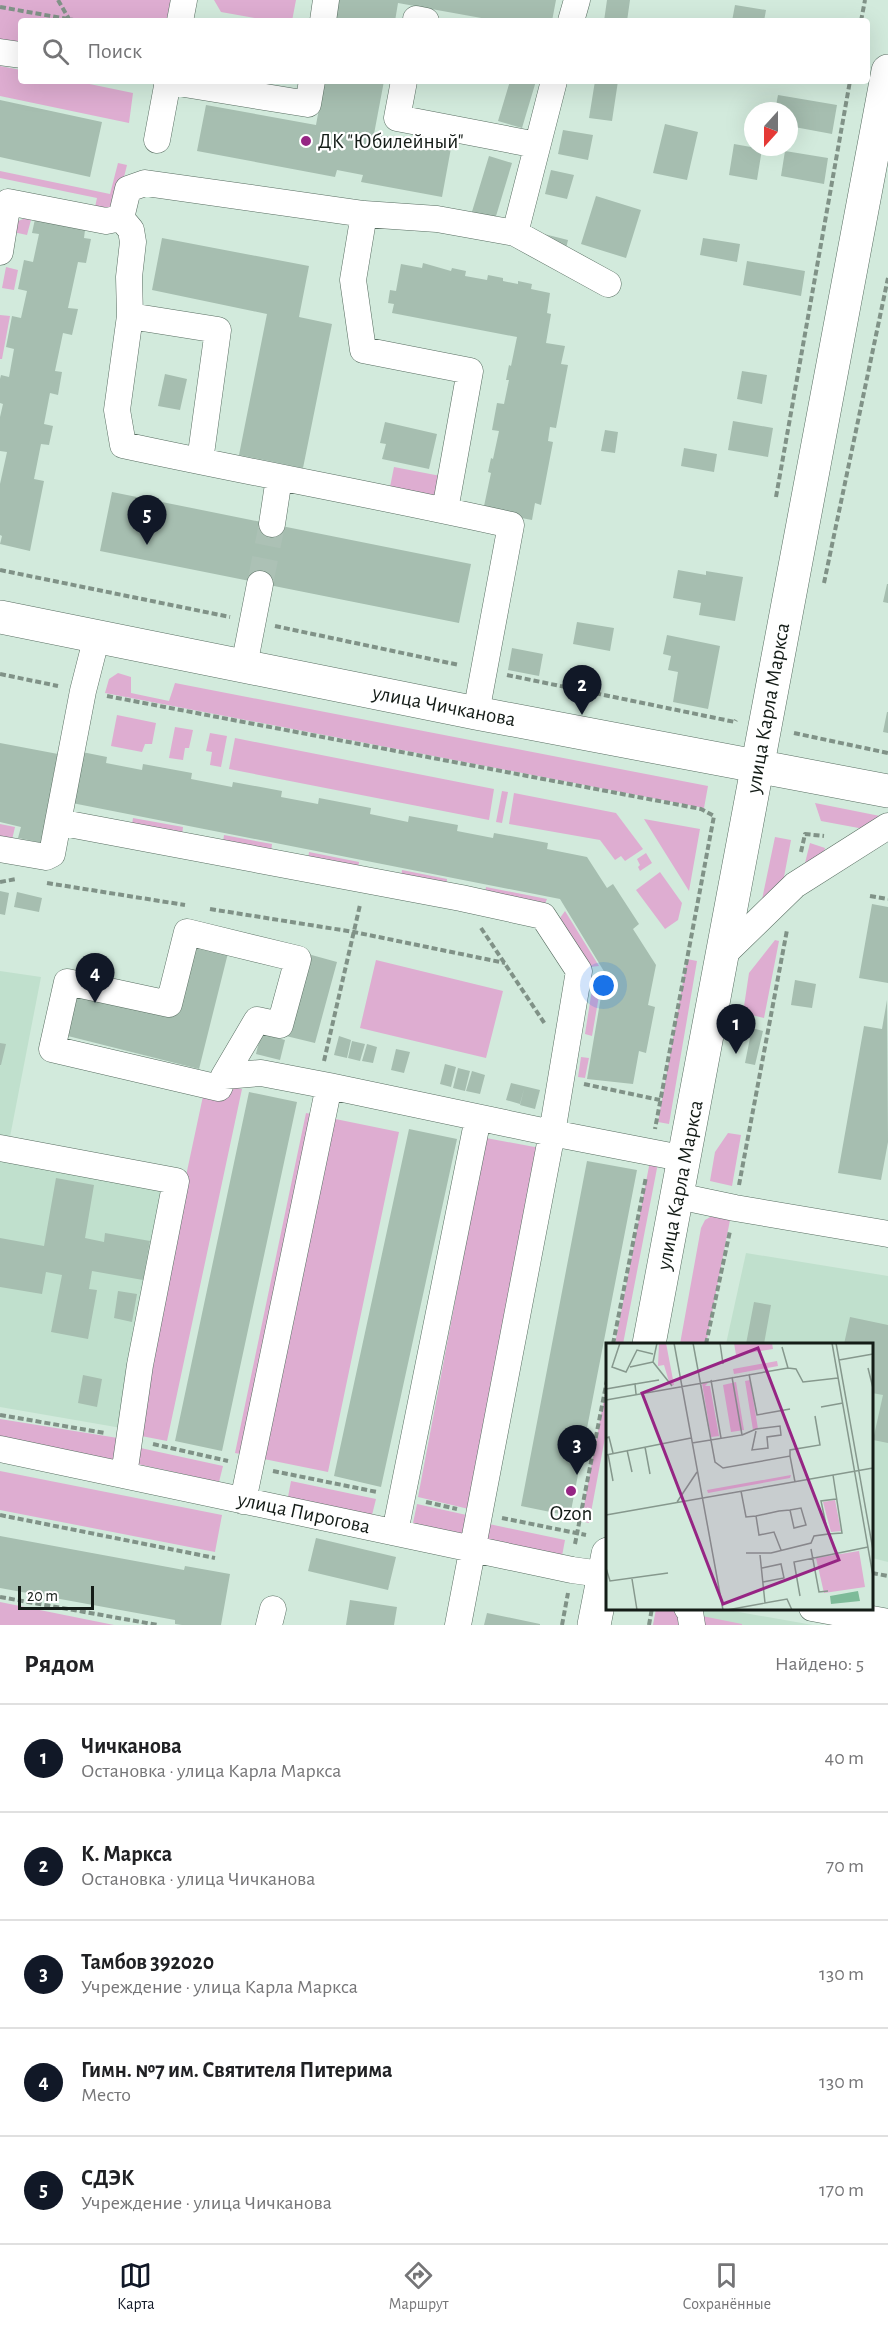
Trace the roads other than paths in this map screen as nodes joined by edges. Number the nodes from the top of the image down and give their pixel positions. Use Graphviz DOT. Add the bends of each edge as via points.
graph roads {
  1 [pos="184,0"];
  2 [pos="326,0"];
  3 [pos="576,0"];
  4 [pos="181,18"];
  5 [pos="323,18"];
  6 [pos="572,18"];
  7 [pos="0,52"];
  8 [pos="18,55"];
  9 [pos="888,71"];
  10 [pos="166,84"];
  11 [pos="185,84"];
  12 [pos="311,84"];
  13 [pos="403,84"];
  14 [pos="553,84"];
  15 [pos="157,140"];
  16 [pos="537,145"];
  17 [pos="4,196"];
  18 [pos="364,214"];
  19 [pos="121,218"];
  20 [pos="514,233"];
  21 [pos="0,252"];
  22 [pos="608,284"];
  23 [pos="130,316"];
  24 [pos="200,461"];
  25 [pos="279,478"];
  26 [pos="445,510"];
  27 [pos="272,524"];
  28 [pos="260,584"];
  29 [pos="0,617"];
  30 [pos="97,636"];
  31 [pos="244,666"];
  32 [pos="476,713"];
  33 [pos="757,765"];
  34 [pos="888,791"];
  35 [pos="58,822"];
  36 [pos="888,826"];
  37 [pos="0,849"];
  38 [pos="722,956"];
  39 [pos="224,1076"];
  40 [pos="324,1085"];
  41 [pos="478,1118"];
  42 [pos="552,1133"];
  43 [pos="0,1148"];
  44 [pos="686,1159"];
  45 [pos="678,1196"];
  46 [pos="888,1234"];
  47 [pos="649,1343"];
  48 [pos="0,1449"];
  49 [pos="124,1475"];
  50 [pos="243,1501"];
  51 [pos="395,1532"];
  52 [pos="474,1548"];
  53 [pos="597,1568"];
  54 [pos="688,1610"];
  55 [pos="823,1610"];
  56 [pos="888,1622"];
  57 [pos="458,1625"];
  58 [pos="594,1625"];
  59 [pos="693,1625"];
  1 -- 4 [label="street"];
  2 -- 5 [label="street"];
  3 -- 6 [label="street"];
  7 -- 8 [label="street"];
  9 -- 33 [label="main road, улица Карла Маркса"];
  10 -- 15 [label="street"];
  11 -- 12 [label="street" via="308,104"];
  13 -- 16 [label="street" via="397,118"];
  14 -- 16 [label="street"];
  16 -- 20 [label="street"];
  17 -- 19 [label="street" via="106,221"];
  17 -- 21 [label="street"];
  18 -- 19 [label="street" via="145,183 128,189"];
  18 -- 20 [label="street" via="437,219"];
  18 -- 26 [label="street" via="353,280 363,350 470,371"];
  19 -- 23 [label="street" via="131,230 133,242"];
  20 -- 22 [label="street"];
  23 -- 24 [label="street" via="117,410 123,445"];
  23 -- 24 [label="street" via="218,330"];
  24 -- 25 [label="street"];
  25 -- 26 [label="street"];
  25 -- 27 [label="street"];
  26 -- 32 [label="street" via="511,525"];
  28 -- 31 [label="street"];
  29 -- 30 [label="main road, улица Чичканова"];
  30 -- 31 [label="main road, улица Чичканова"];
  30 -- 35 [label="street"];
  31 -- 32 [label="main road, улица Чичканова"];
  32 -- 33 [label="main road, улица Чичканова"];
  33 -- 34 [label="main road, улица Чичканова"];
  33 -- 38 [label="main road, улица Карла Маркса"];
  35 -- 37 [label="street" via="52,854 46,857"];
  35 -- 42 [label="street" via="543,916 579,971"];
  36 -- 38 [label="street" via="795,885"];
  38 -- 44 [label="main road, улица Карла Маркса"];
  39 -- 39 [label="street" via="219,1088 52,1049 67,982 169,1004 187,932 298,959 280,1025 257,1020"];
  39 -- 40 [label="street" via="261,1073"];
  40 -- 41 [label="street"];
  40 -- 50 [label="street"];
  41 -- 42 [label="street"];
  41 -- 51 [label="street"];
  42 -- 44 [label="street"];
  42 -- 52 [label="street"];
  43 -- 49 [label="street" via="176,1182 140,1365"];
  44 -- 45 [label="main road, улица Карла Маркса"];
  45 -- 46 [label="street"];
  45 -- 47 [label="main road, улица Карла Маркса"];
  48 -- 49 [label="street, улица Пирогова"];
  49 -- 50 [label="street, улица Пирогова"];
  50 -- 51 [label="street, улица Пирогова"];
  51 -- 52 [label="street, улица Пирогова"];
  52 -- 53 [label="street, улица Пирогова"];
  52 -- 57 [label="street"];
  53 -- 58 [label="main road"];
  54 -- 59 [label="street"];
  55 -- 56 [label="street"];
}
